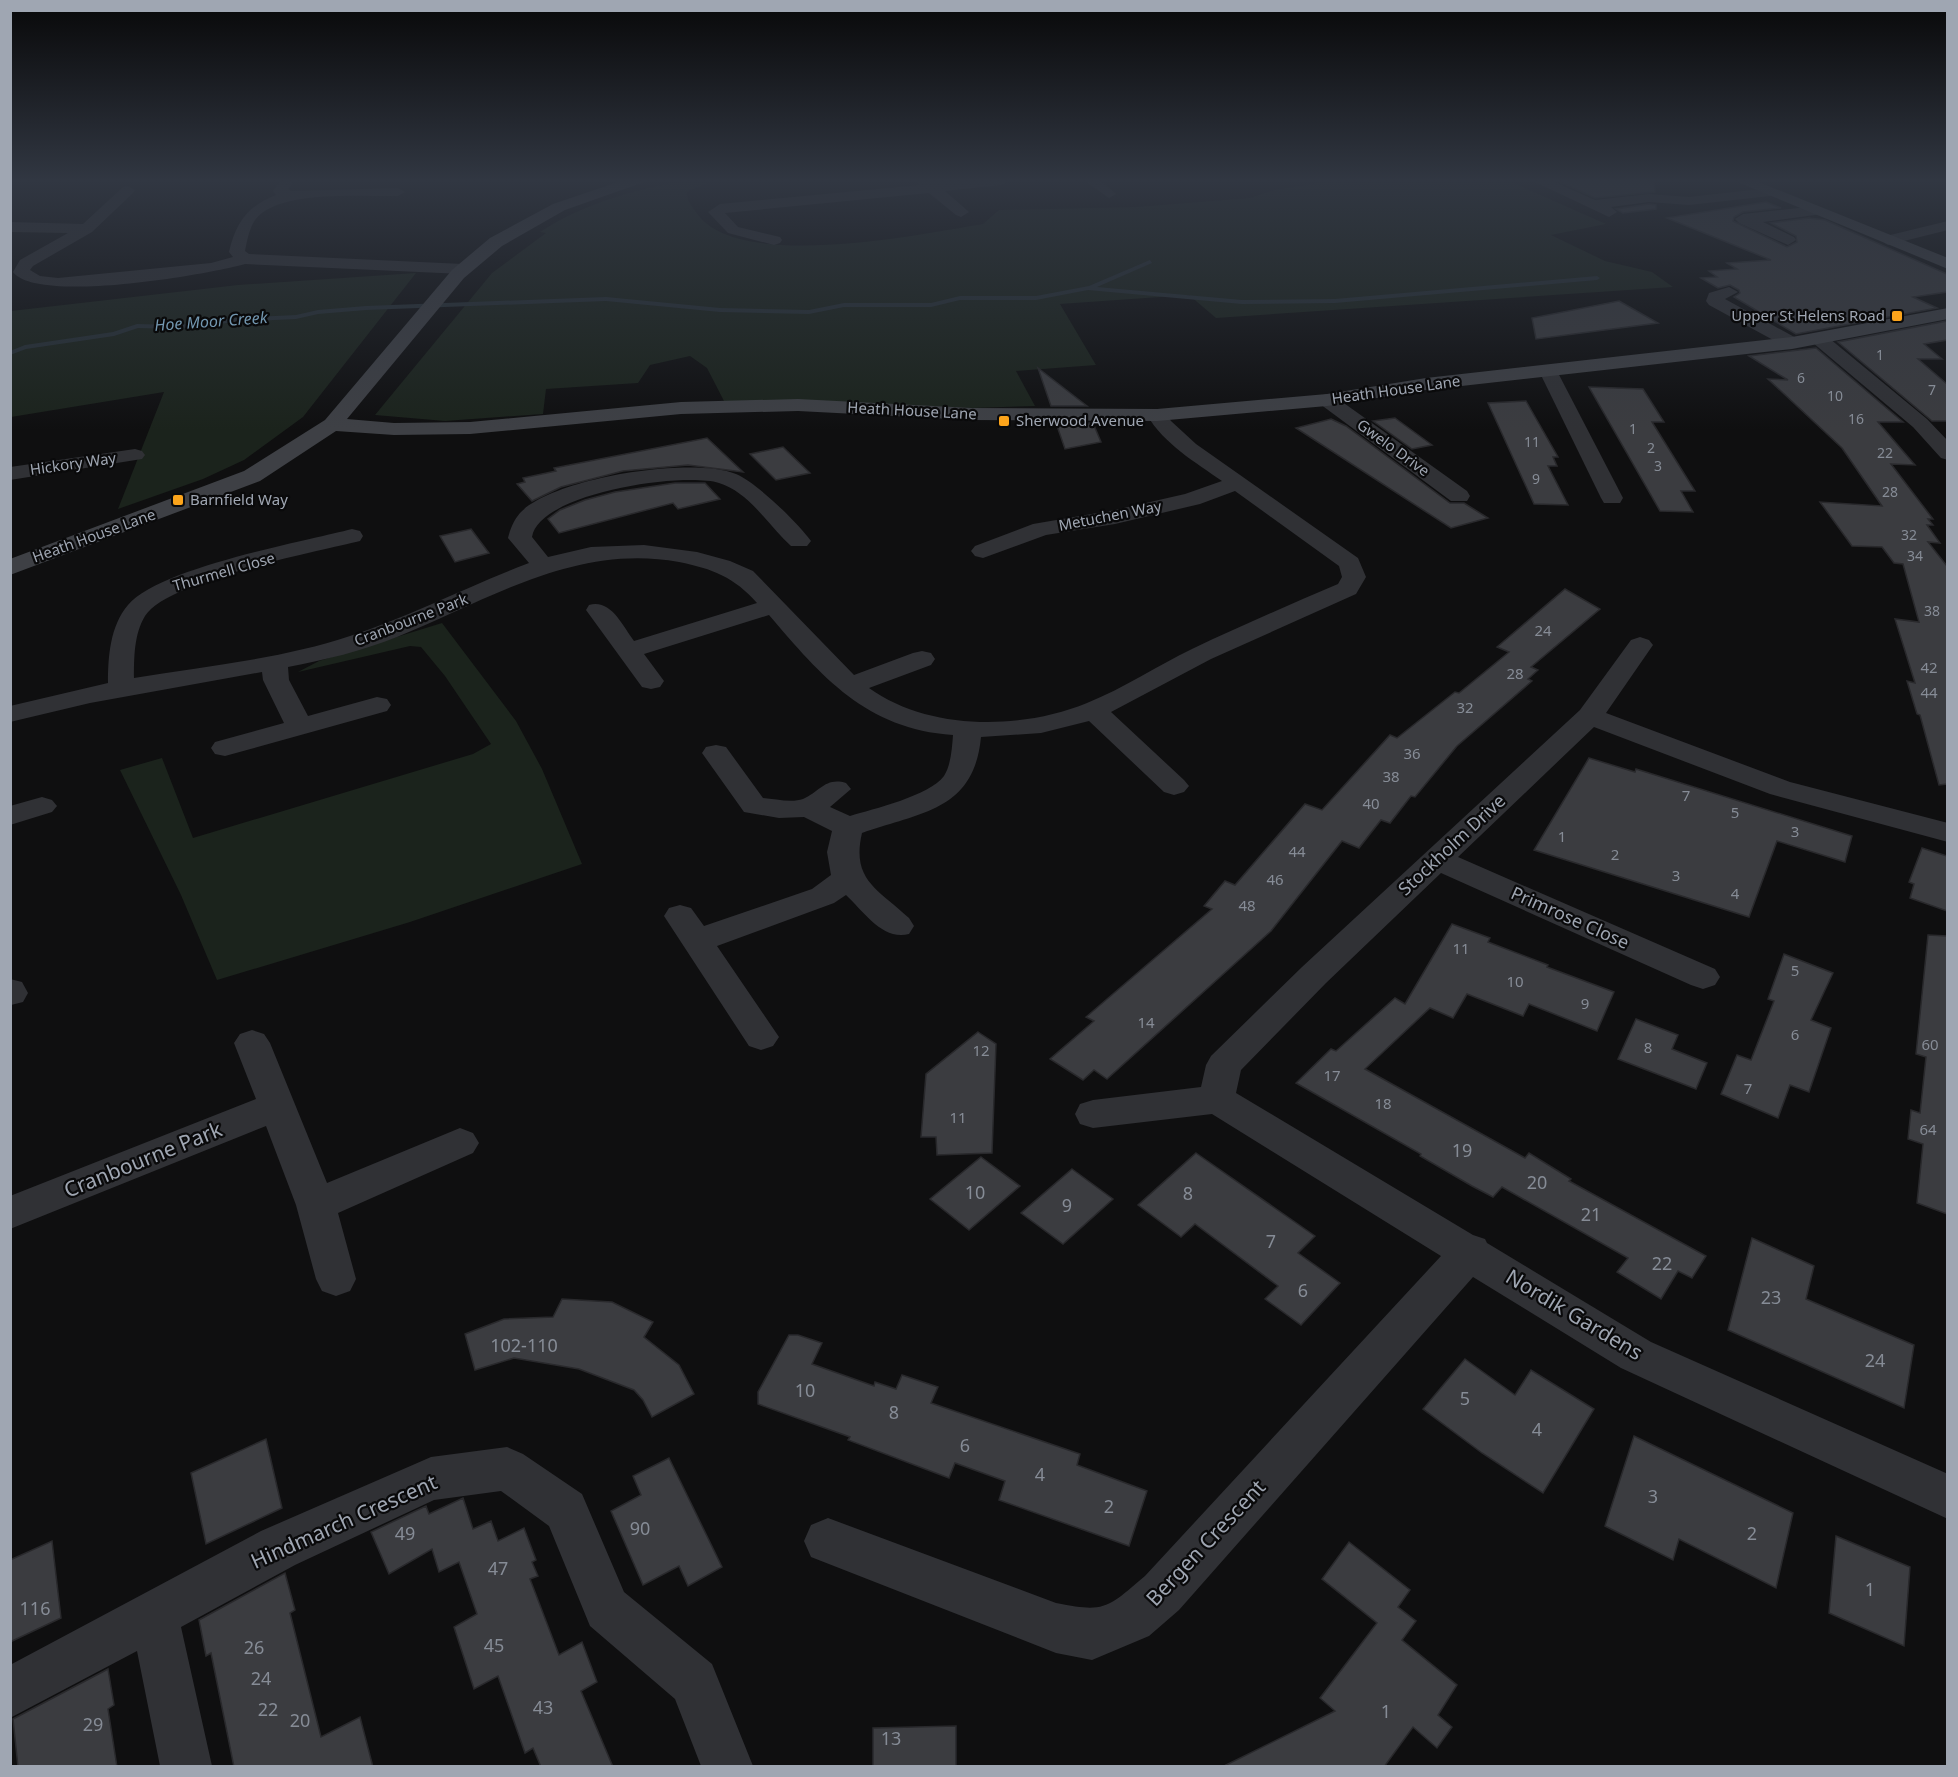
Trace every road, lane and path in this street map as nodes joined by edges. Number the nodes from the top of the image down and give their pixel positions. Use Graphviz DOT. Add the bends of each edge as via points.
graph roads {
  1 [pos="25,264"];
  2 [pos="226,264"];
  3 [pos="326,264"];
  4 [pos="470,264"];
  5 [pos="460,272"];
  6 [pos="36,280"];
  7 [pos="10,289"];
  8 [pos="1729,292"];
  9 [pos="1947,313"];
  10 [pos="1818,338"];
  11 [pos="1792,343"];
  12 [pos="1548,371"];
  13 [pos="1327,400"];
  14 [pos="1157,415"];
  15 [pos="333,424"];
  16 [pos="1947,454"];
  17 [pos="135,455"];
  18 [pos="10,474"];
  19 [pos="1238,483"];
  20 [pos="1459,496"];
  21 [pos="1612,498"];
  22 [pos="780,534"];
  23 [pos="352,536"];
  24 [pos="983,550"];
  25 [pos="543,566"];
  26 [pos="10,568"];
  27 [pos="772,606"];
  28 [pos="598,610"];
  29 [pos="1640,645"];
  30 [pos="629,651"];
  31 [pos="922,659"];
  32 [pos="274,663"];
  33 [pos="651,681"];
  34 [pos="850,686"];
  35 [pos="121,689"];
  36 [pos="377,705"];
  37 [pos="1093,710"];
  38 [pos="10,714"];
  39 [pos="1590,716"];
  40 [pos="299,726"];
  41 [pos="968,729"];
  42 [pos="225,747"];
  43 [pos="716,753"];
  44 [pos="1174,786"];
  45 [pos="836,789"];
  46 [pos="42,806"];
  47 [pos="809,808"];
  48 [pos="10,816"];
  49 [pos="848,827"];
  50 [pos="1947,833"];
  51 [pos="1437,860"];
  52 [pos="847,878"];
  53 [pos="898,926"];
  54 [pos="1709,978"];
  55 [pos="760,1037"];
  56 [pos="252,1043"];
  57 [pos="1217,1099"];
  58 [pos="275,1107"];
  59 [pos="1093,1114"];
  60 [pos="460,1143"];
  61 [pos="316,1204"];
  62 [pos="10,1213"];
  63 [pos="1471,1251"];
  64 [pos="336,1279"];
  65 [pos="1947,1497"];
  66 [pos="828,1541"];
  67 [pos="154,1614"];
  68 [pos="10,1693"];
  69 [pos="186,1767"];
  70 [pos="727,1767"];
  1 -- 6 [label="street" via="21,272"];
  2 -- 6 [label="street" via="125,278 58,283"];
  3 -- 5 [label="street"];
  4 -- 5 [label="street"];
  5 -- 15 [label="street"];
  6 -- 7 [label="street"];
  8 -- 11 [label="street" via="1715,301"];
  9 -- 10 [label="street, Heath House Lane"];
  10 -- 11 [label="street, Heath House Lane"];
  10 -- 16 [label="street" via="1920,423"];
  11 -- 12 [label="street, Heath House Lane"];
  12 -- 13 [label="street, Heath House Lane"];
  12 -- 21 [label="street"];
  13 -- 14 [label="street, Heath House Lane"];
  13 -- 20 [label="street, Gwelo Drive"];
  14 -- 15 [label="street, Heath House Lane" via="972,414 798,405 681,408 460,429"];
  14 -- 19 [label="street" via="1189,448"];
  15 -- 26 [label="street, Heath House Lane" via="252,476"];
  17 -- 18 [label="street, Hickory Way"];
  19 -- 24 [label="street, Metuchen Way" via="1126,515 1041,529"];
  19 -- 37 [label="street" via="1350,563 1354,577 1347,589 1240,636"];
  22 -- 25 [label="street" via="748,490 727,478 707,473 652,476 586,490 530,516 520,538"];
  23 -- 35 [label="street, Thurmell Close" via="296,560 195,577 155,593 136,610 122,648"];
  25 -- 27 [label="street, Cranbourne Park" via="616,552 702,559 745,576"];
  25 -- 32 [label="street, Cranbourne Park" via="381,635"];
  27 -- 30 [label="street"];
  27 -- 34 [label="street, Cranbourne Park"];
  28 -- 30 [label="street"];
  29 -- 39 [label="street, Stockholm Drive"];
  30 -- 33 [label="street"];
  31 -- 34 [label="street"];
  32 -- 35 [label="street, Cranbourne Park"];
  32 -- 40 [label="street" via="276,680"];
  34 -- 41 [label="street, Cranbourne Park" via="903,718"];
  35 -- 38 [label="street, Cranbourne Park"];
  36 -- 40 [label="street"];
  37 -- 41 [label="street, Cranbourne Park" via="1054,721"];
  37 -- 44 [label="street"];
  39 -- 50 [label="street" via="1780,788"];
  39 -- 51 [label="street, Stockholm Drive"];
  40 -- 42 [label="street"];
  41 -- 49 [label="street" via="962,763 952,785"];
  43 -- 47 [label="street" via="754,806"];
  45 -- 47 [label="street"];
  46 -- 48 [label="street"];
  47 -- 49 [label="street"];
  49 -- 52 [label="street" via="842,852"];
  51 -- 54 [label="street, Primrose Close"];
  51 -- 57 [label="street, Stockholm Drive" via="1224,1065"];
  52 -- 53 [label="street"];
  52 -- 55 [label="street" via="823,896 688,929"];
  56 -- 58 [label="street"];
  57 -- 59 [label="street"];
  57 -- 63 [label="street, Nordik Gardens"];
  58 -- 61 [label="street"];
  58 -- 62 [label="street, Cranbourne Park"];
  60 -- 61 [label="street"];
  61 -- 64 [label="street"];
  63 -- 65 [label="street, Nordik Gardens" via="1636,1355"];
  63 -- 66 [label="street, Bergen Crescent" via="1162,1593 1132,1619 1092,1635 1056,1628"];
  67 -- 68 [label="street, Hindmarch Crescent"];
  67 -- 69 [label="street"];
  67 -- 70 [label="street, Hindmarch Crescent" via="278,1548 430,1479 507,1469 566,1510 607,1609 694,1682"];
}
